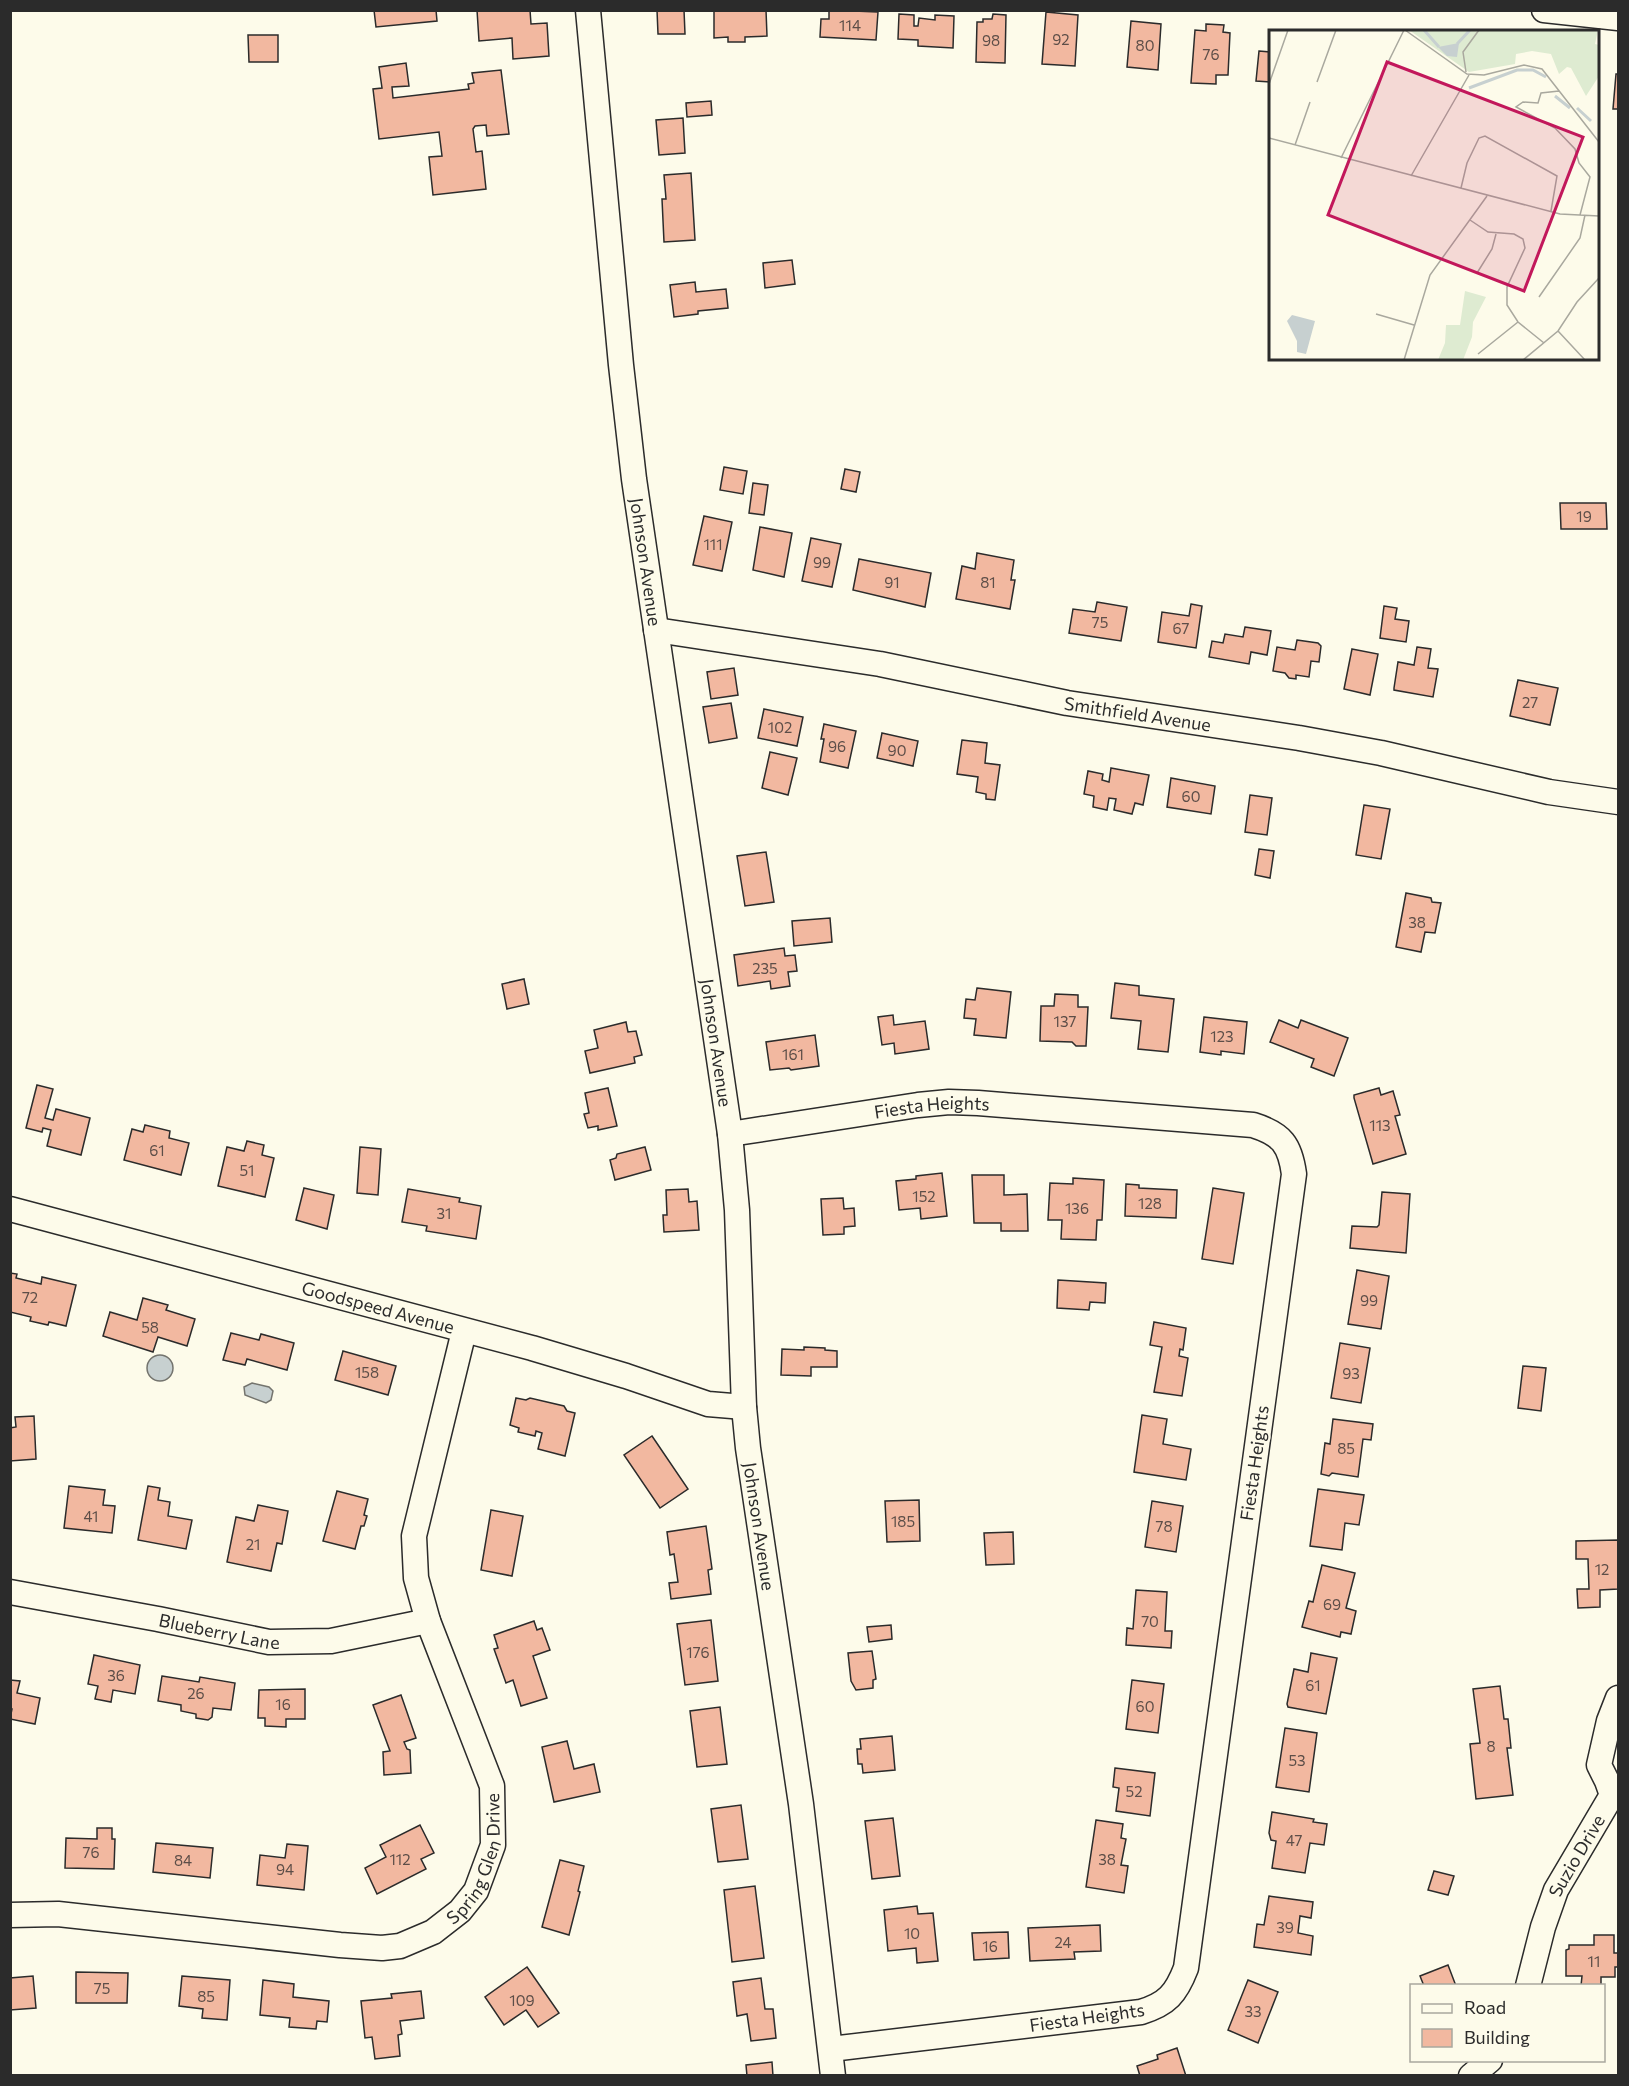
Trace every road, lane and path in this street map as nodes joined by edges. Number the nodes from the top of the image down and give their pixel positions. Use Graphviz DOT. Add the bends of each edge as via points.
graph roads {
  1 [pos="588,10"];
  2 [pos="1544,10"];
  3 [pos="1618,18"];
  4 [pos="656,630"];
  5 [pos="1618,802"];
  6 [pos="730,1134"];
  7 [pos="10,1209"];
  8 [pos="464,1331"];
  9 [pos="744,1407"];
  10 [pos="10,1592"];
  11 [pos="428,1622"];
  12 [pos="1618,1698"];
  13 [pos="10,1916"];
  14 [pos="1529,1984"];
  15 [pos="831,2049"];
  16 [pos="1489,2062"];
  17 [pos="833,2076"];
  18 [pos="1471,2076"];
  1 -- 4 [label="street, Johnson Avenue" via="621,365"];
  2 -- 3 [label="street"];
  4 -- 5 [label="street, Smithfield Avenue" via="880,664 1067,703 1299,738 1549,792"];
  4 -- 6 [label="street, Johnson Avenue"];
  6 -- 9 [label="street, Johnson Avenue"];
  6 -- 15 [label="street, Fiesta Heights" via="918,1105 978,1103 1253,1125 1271,1130 1284,1142 1292,1156 1294,1174 1186,1968 1179,1985 1170,1998 1141,2012"];
  7 -- 8 [label="street, Goodspeed Avenue"];
  8 -- 9 [label="street, Goodspeed Avenue" via="564,1357 708,1404"];
  8 -- 11 [label="street, Spring Glen Drive" via="414,1536 416,1578"];
  9 -- 15 [label="street, Johnson Avenue" via="801,1804"];
  10 -- 11 [label="street, Blueberry Lane" via="269,1642 331,1641"];
  11 -- 13 [label="street, Spring Glen Drive" via="492,1786 493,1845 476,1891 460,1911 433,1932 400,1946 382,1948 58,1914"];
  12 -- 14 [label="street, Suzio Drive" via="1599,1766 1612,1796 1556,1890"];
  15 -- 17 [label="street, Johnson Avenue"];
  16 -- 18 [label="street"];
}
